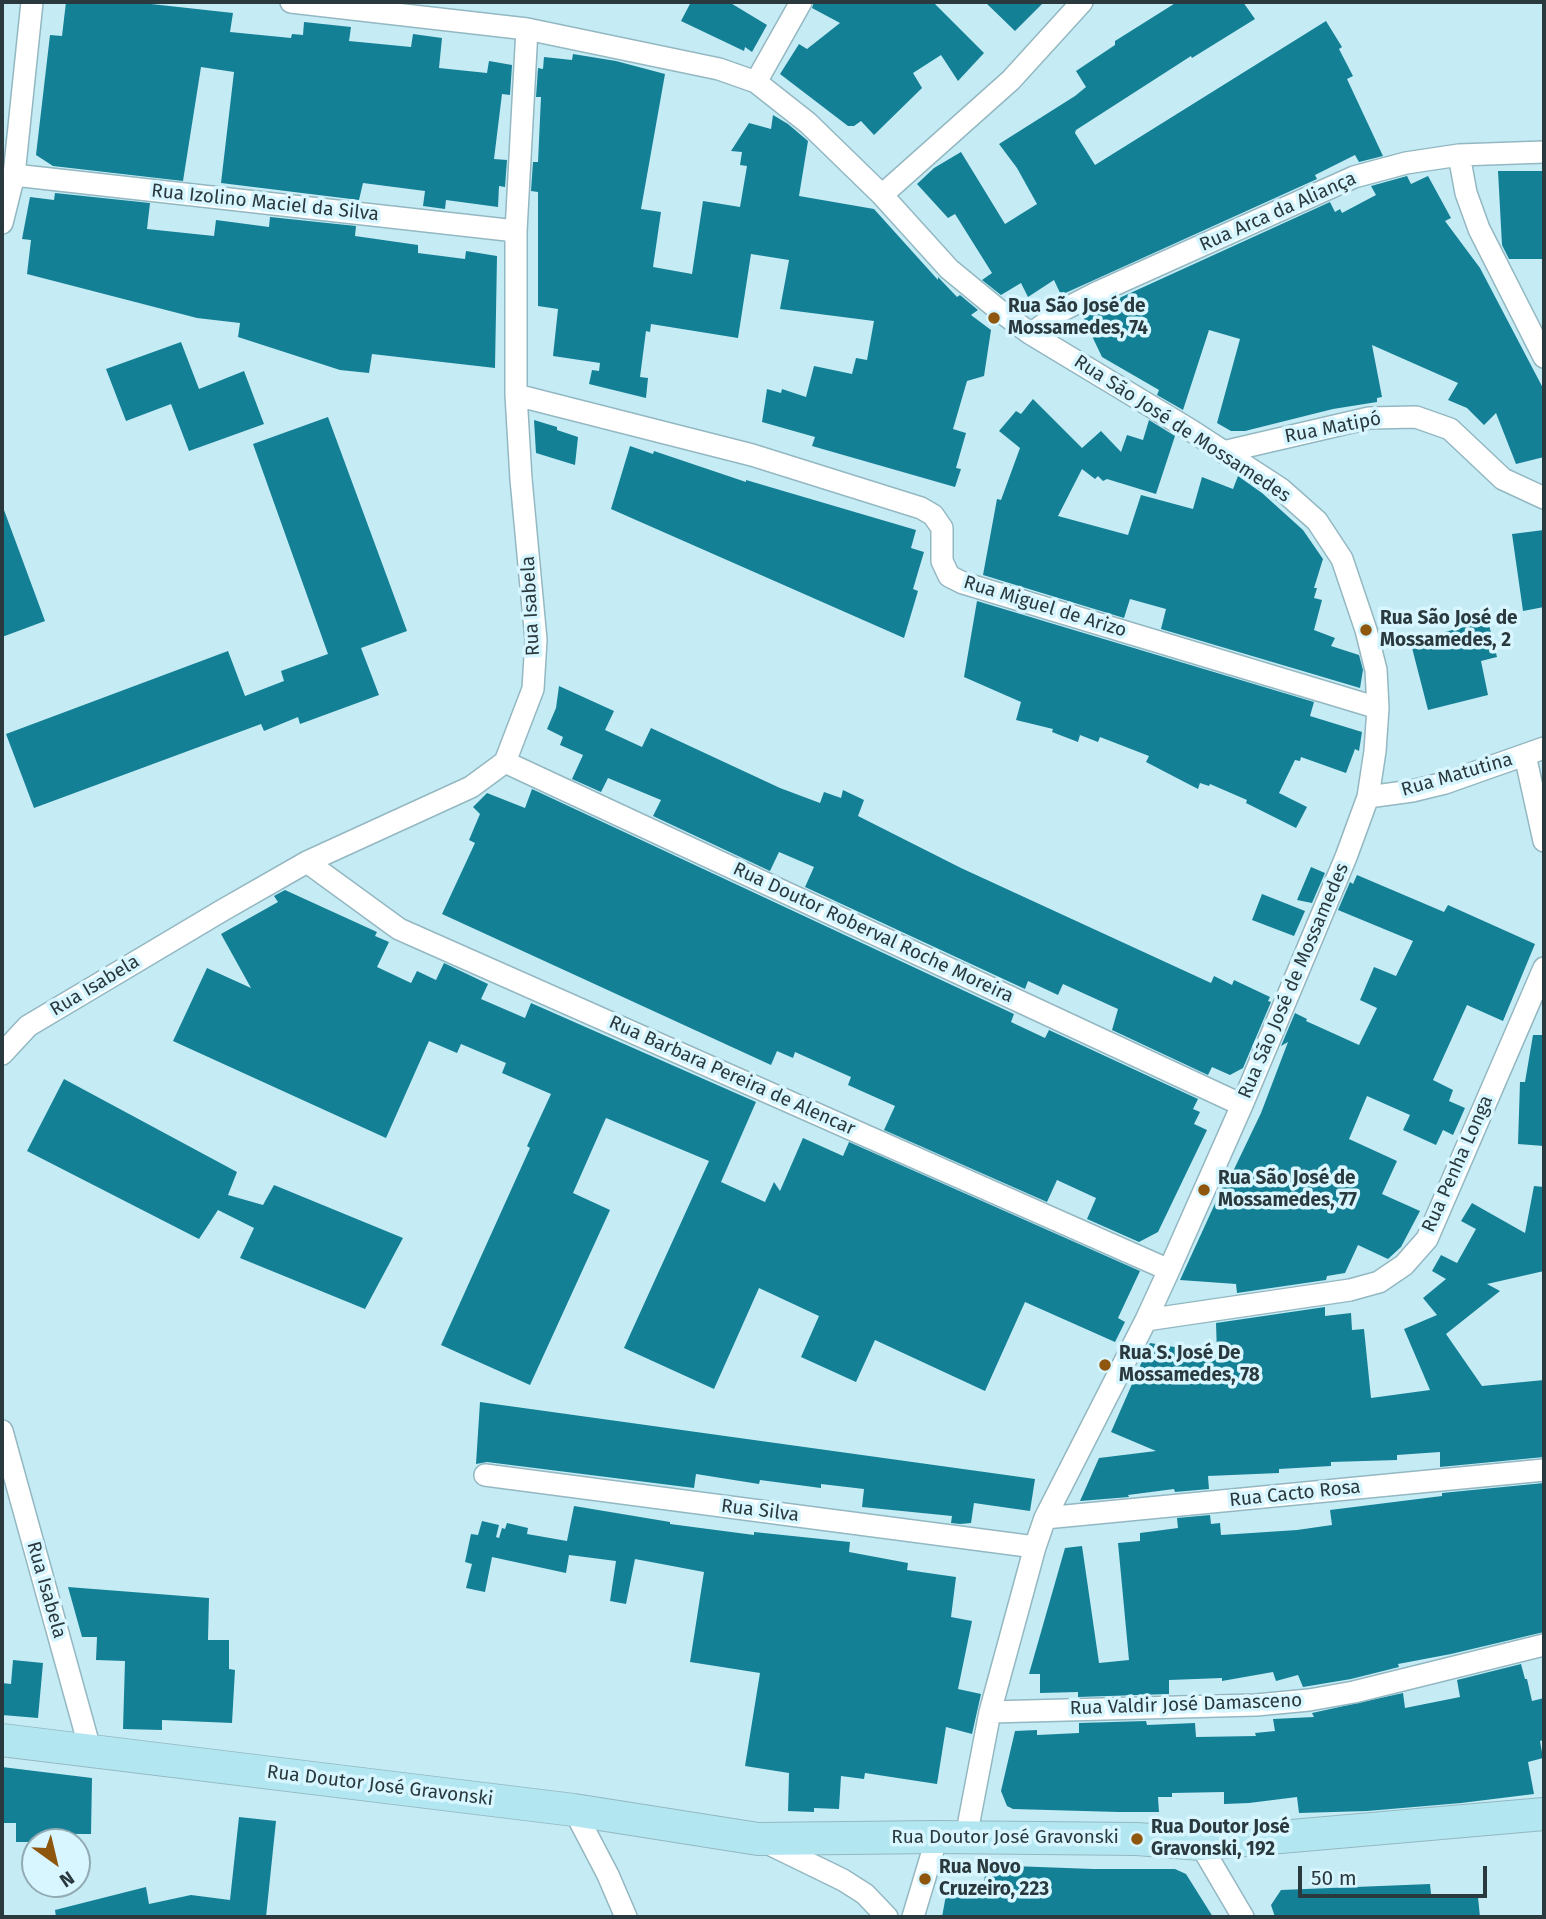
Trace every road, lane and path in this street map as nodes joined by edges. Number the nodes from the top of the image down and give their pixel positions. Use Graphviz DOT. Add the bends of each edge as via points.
graph roads {
  1 [pos="32,2"];
  2 [pos="290,2"];
  3 [pos="801,2"];
  4 [pos="1082,2"];
  5 [pos="452,12"];
  6 [pos="527,29"];
  7 [pos="755,82"];
  8 [pos="1544,152"];
  9 [pos="1460,155"];
  10 [pos="14,175"];
  11 [pos="882,195"];
  12 [pos="2,223"];
  13 [pos="516,231"];
  14 [pos="1031,334"];
  15 [pos="1544,357"];
  16 [pos="516,396"];
  17 [pos="1223,452"];
  18 [pos="1544,498"];
  19 [pos="1378,708"];
  20 [pos="1534,751"];
  21 [pos="505,762"];
  22 [pos="1368,797"];
  23 [pos="1544,841"];
  24 [pos="307,862"];
  25 [pos="1544,968"];
  26 [pos="2,1054"];
  27 [pos="1242,1105"];
  28 [pos="1169,1270"];
  29 [pos="1146,1320"];
  30 [pos="2,1431"];
  31 [pos="1544,1470"];
  32 [pos="485,1475"];
  33 [pos="1045,1518"];
  34 [pos="1035,1547"];
  35 [pos="1544,1645"];
  36 [pos="990,1712"];
  37 [pos="2,1740"];
  38 [pos="90,1749"];
  39 [pos="575,1810"];
  40 [pos="1544,1814"];
  41 [pos="951,1837"];
  42 [pos="758,1839"];
  43 [pos="1199,1844"];
  44 [pos="626,1917"];
  45 [pos="887,1917"];
  46 [pos="914,1917"];
  47 [pos="1243,1917"];
  1 -- 10 [label="street"];
  2 -- 5 [label="street, Rua São José de Mossamedes"];
  3 -- 7 [label="street"];
  4 -- 11 [label="street" via="1011,80"];
  5 -- 6 [label="street, Rua São José de Mossamedes"];
  6 -- 7 [label="street, Rua São José de Mossamedes" via="719,69"];
  6 -- 13 [label="street, Rua Isabela"];
  7 -- 11 [label="street, Rua São José de Mossamedes" via="808,123"];
  8 -- 9 [label="street, Rua Arca da Aliança"];
  9 -- 14 [label="street, Rua Arca da Aliança" via="1354,177 1096,293"];
  9 -- 15 [label="street" via="1466,193 1479,229"];
  10 -- 12 [label="street"];
  10 -- 13 [label="street, Rua Izolino Maciel da Silva"];
  11 -- 14 [label="street, Rua São José de Mossamedes" via="949,269"];
  13 -- 16 [label="street, Rua Isabela"];
  14 -- 17 [label="street, Rua São José de Mossamedes"];
  16 -- 19 [label="street, Rua Miguel de Arizo" via="752,455 921,508 942,528 942,561 949,576 962,583"];
  16 -- 21 [label="street, Rua Isabela" via="536,640 533,690"];
  17 -- 18 [label="street, Rua Matipó" via="1370,418 1416,417 1450,429 1503,480"];
  17 -- 19 [label="street, Rua São José de Mossamedes" via="1280,489 1317,521 1342,559 1372,657"];
  19 -- 22 [label="street, Rua São José de Mossamedes"];
  20 -- 22 [label="street, Rua Matutina" via="1444,783"];
  20 -- 23 [label="street"];
  21 -- 24 [label="street, Rua Isabela" via="471,787"];
  21 -- 27 [label="street, Rua Doutor Roberval Roche Moreira"];
  22 -- 27 [label="street, Rua São José de Mossamedes"];
  24 -- 26 [label="street, Rua Isabela" via="28,1026"];
  24 -- 28 [label="street, Rua Barbara Pereira de Alencar" via="399,929"];
  25 -- 29 [label="street, Rua Penha Longa" via="1427,1239 1404,1265 1379,1282 1350,1290"];
  27 -- 28 [label="street, Rua São José de Mossamedes"];
  28 -- 29 [label="street, Rua São José de Mossamedes"];
  29 -- 33 [label="street, Rua São José de Mossamedes"];
  30 -- 38 [label="street, Rua Isabela"];
  31 -- 33 [label="street, Rua Cacto Rosa"];
  32 -- 34 [label="street, Rua Silva"];
  33 -- 34 [label="street, Rua São José de Mossamedes"];
  34 -- 36 [label="street, Rua São José de Mossamedes"];
  35 -- 36 [label="street, Rua Valdir José Damasceno" via="1309,1700"];
  36 -- 41 [label="street, Rua São José de Mossamedes"];
  37 -- 38 [label="street, Rua Doutor José Gravonski"];
  38 -- 39 [label="street, Rua Doutor José Gravonski"];
  39 -- 42 [label="street, Rua Doutor José Gravonski"];
  39 -- 44 [label="street"];
  40 -- 43 [label="street, Rua Doutor José Gravonski"];
  41 -- 42 [label="street, Rua Doutor José Gravonski"];
  41 -- 43 [label="street, Rua Doutor José Gravonski"];
  41 -- 46 [label="street, Rua São José de Mossamedes"];
  42 -- 45 [label="street, Rua Doutor José Gravonski" via="843,1880"];
  43 -- 47 [label="street"];
}
